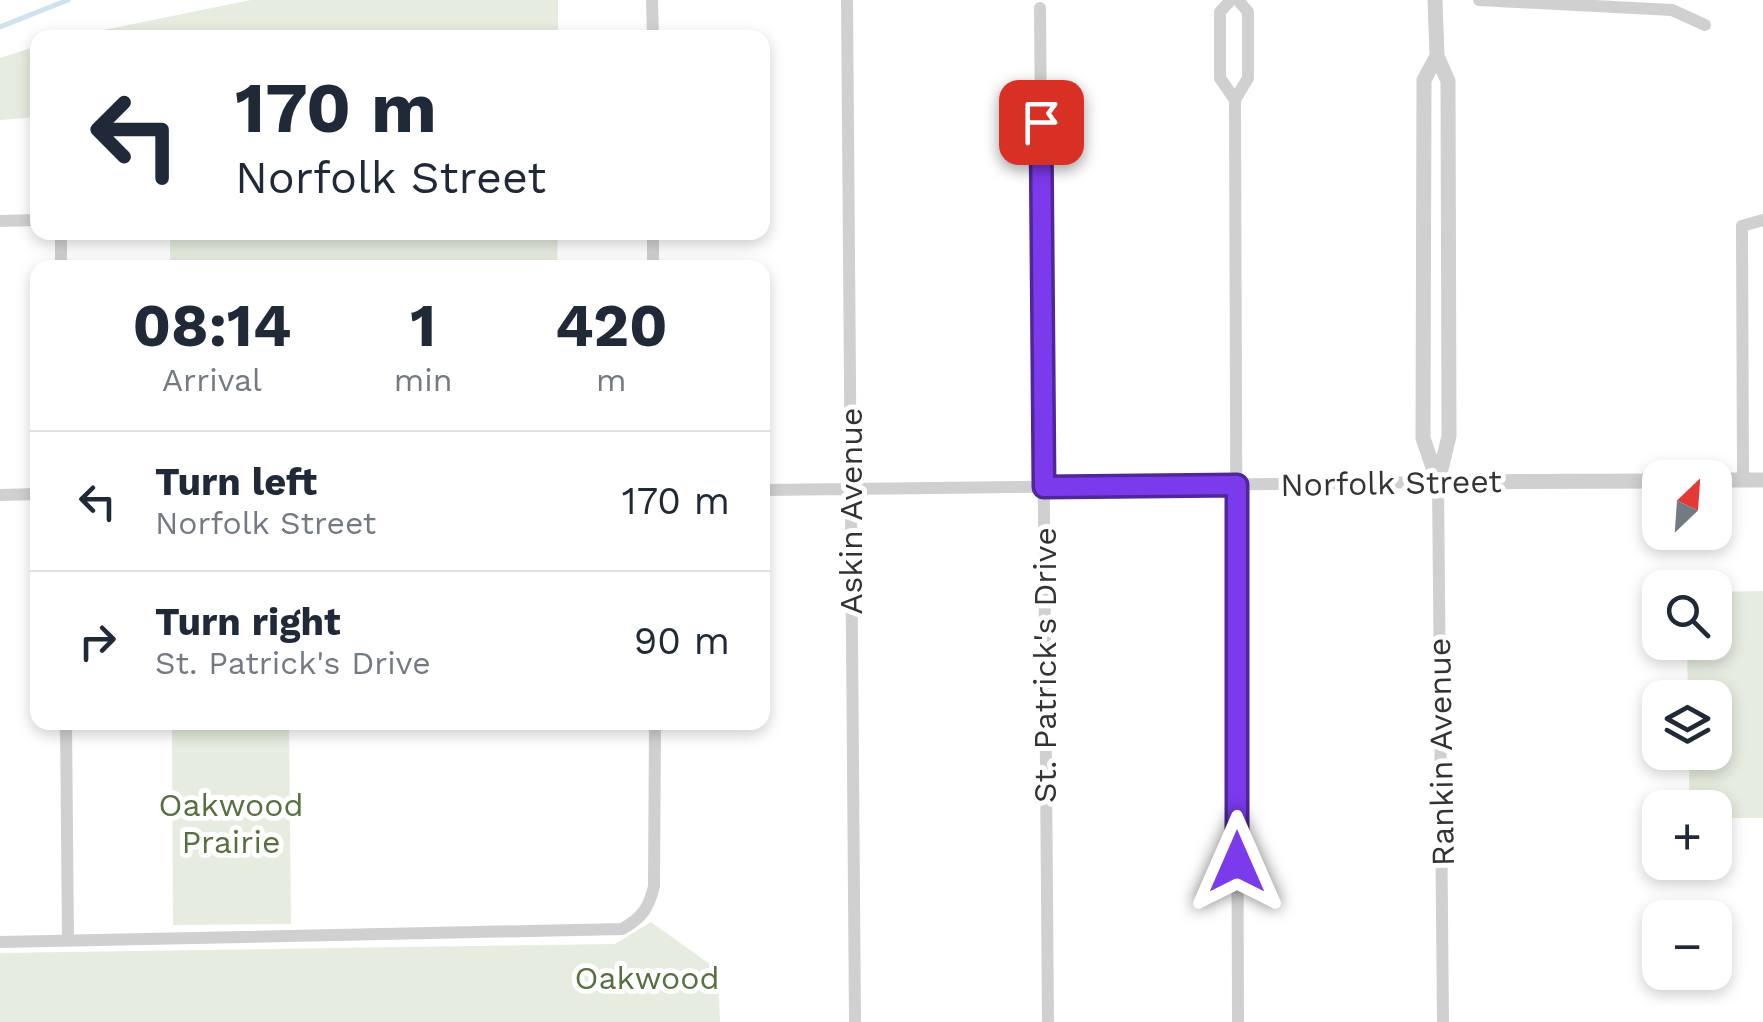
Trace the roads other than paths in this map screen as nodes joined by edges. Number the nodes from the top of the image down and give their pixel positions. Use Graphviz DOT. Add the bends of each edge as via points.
graph roads {
  1 [pos="652,0"];
  2 [pos="847,0"];
  3 [pos="1234,0"];
  4 [pos="1436,0"];
  5 [pos="1479,0"];
  6 [pos="1040,8"];
  7 [pos="1705,25"];
  8 [pos="652,30"];
  9 [pos="1437,56"];
  10 [pos="1235,100"];
  11 [pos="30,220"];
  12 [pos="1763,220"];
  13 [pos="0,221"];
  14 [pos="1642,480"];
  15 [pos="1732,480"];
  16 [pos="1743,480"];
  17 [pos="1763,480"];
  18 [pos="1438,482"];
  19 [pos="1237,485"];
  20 [pos="1044,487"];
  21 [pos="852,489"];
  22 [pos="770,490"];
  23 [pos="30,494"];
  24 [pos="0,495"];
  25 [pos="66,730"];
  26 [pos="655,730"];
  27 [pos="68,940"];
  28 [pos="0,942"];
  29 [pos="855,1022"];
  30 [pos="1048,1022"];
  31 [pos="1238,1022"];
  32 [pos="1443,1022"];
  1 -- 8 [label="street"];
  2 -- 21 [label="street, Askin Avenue"];
  3 -- 10 [label="street" via="1248,12 1248,78"];
  3 -- 10 [label="street" via="1220,12 1220,78"];
  4 -- 9 [label="street, Rankin Avenue"];
  5 -- 7 [label="street" via="1672,10"];
  6 -- 20 [label="street, St. Patrick's Drive"];
  9 -- 18 [label="street, Rankin Avenue" via="1448,80 1449,416"];
  9 -- 18 [label="street, Rankin Avenue" via="1424,80 1423,438"];
  10 -- 19 [label="street"];
  11 -- 13 [label="street"];
  12 -- 16 [label="street" via="1742,226"];
  14 -- 18 [label="street, Norfolk Street"];
  15 -- 16 [label="street"];
  16 -- 17 [label="street"];
  18 -- 19 [label="street, Norfolk Street"];
  18 -- 32 [label="street, Rankin Avenue"];
  19 -- 20 [label="street, Norfolk Street"];
  19 -- 31 [label="street"];
  20 -- 21 [label="street, Norfolk Street"];
  20 -- 30 [label="street, St. Patrick's Drive"];
  21 -- 22 [label="street, Norfolk Street"];
  21 -- 29 [label="street, Askin Avenue"];
  23 -- 24 [label="street"];
  25 -- 27 [label="street"];
  26 -- 27 [label="street" via="654,886 650,906 622,929"];
  27 -- 28 [label="street"];
}
